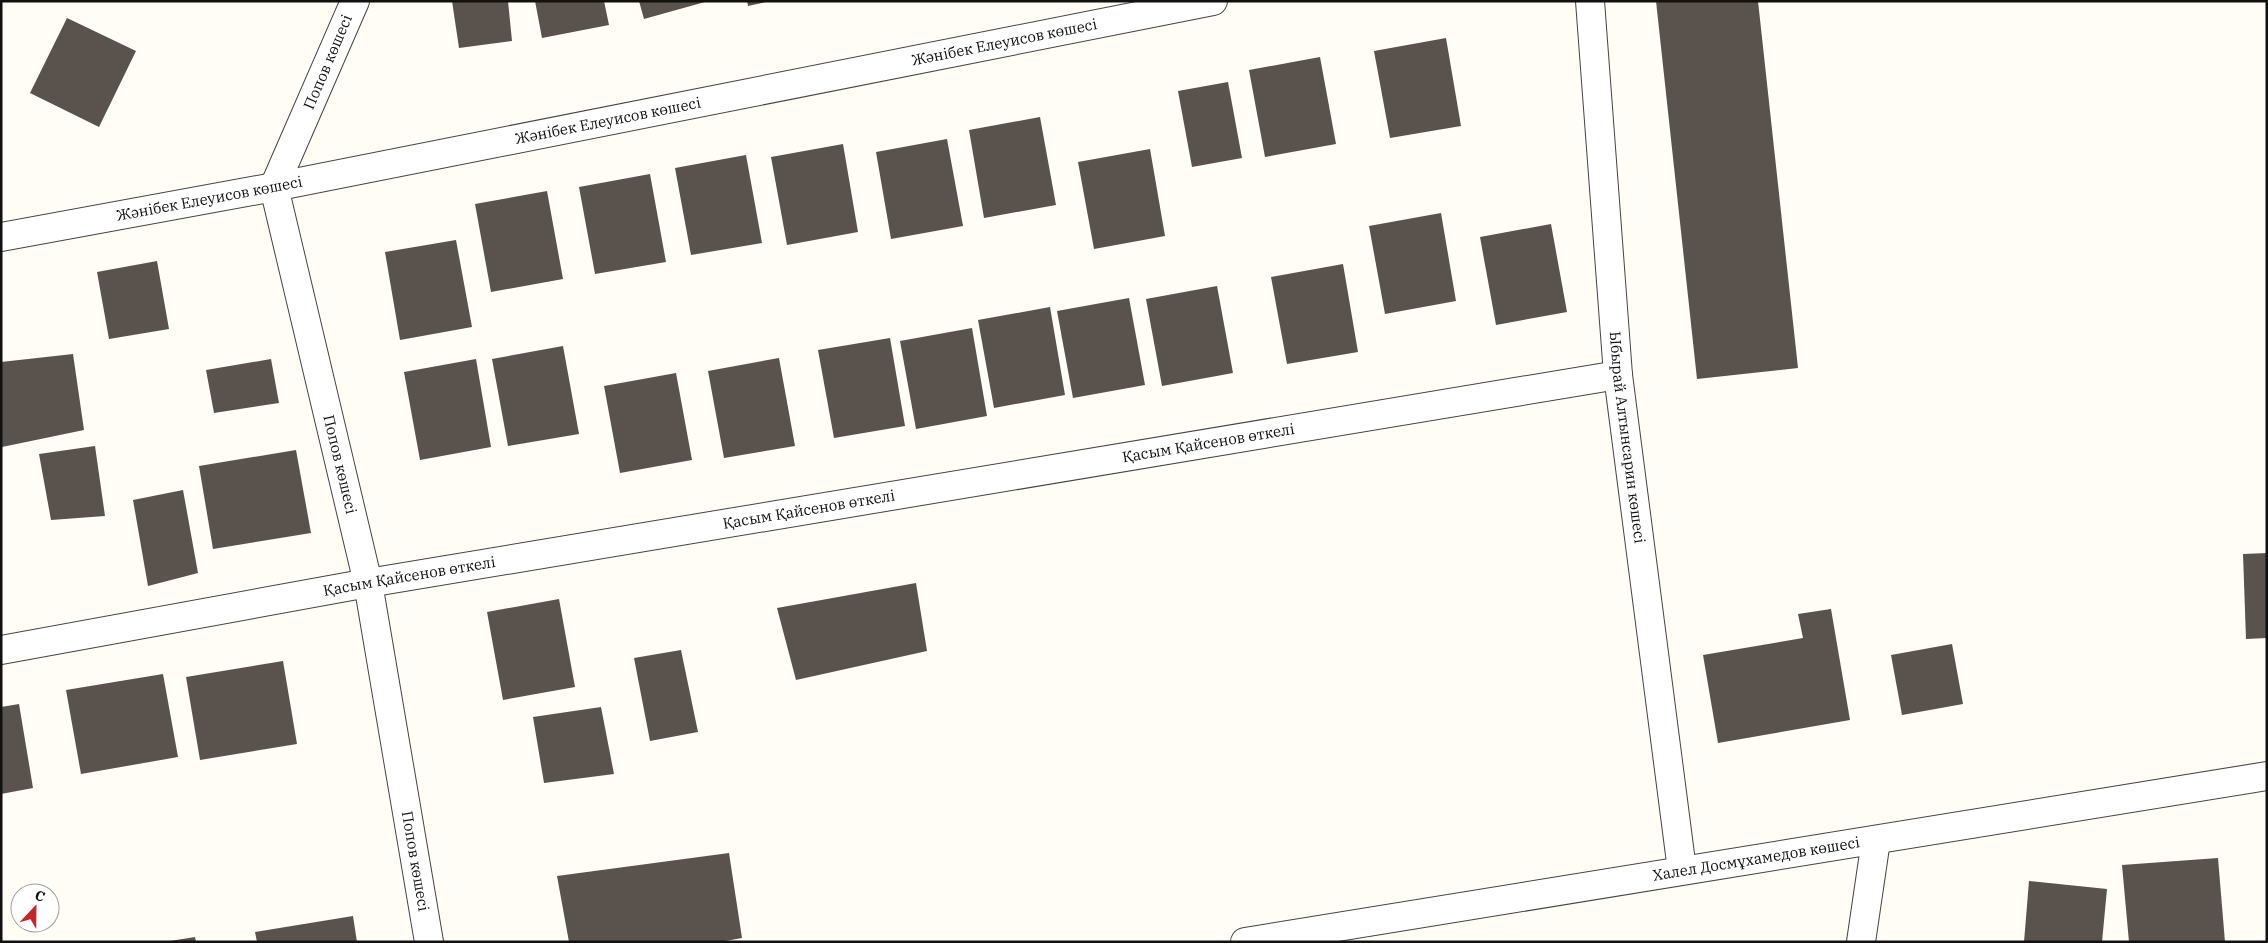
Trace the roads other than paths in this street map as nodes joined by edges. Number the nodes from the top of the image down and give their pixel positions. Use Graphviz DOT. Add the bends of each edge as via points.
graph roads {
  1 [pos="355,1"];
  2 [pos="1213,1"];
  3 [pos="1590,1"];
  4 [pos="274,187"];
  5 [pos="1,237"];
  6 [pos="1618,374"];
  7 [pos="368,583"];
  8 [pos="1,650"];
  9 [pos="2267,776"];
  10 [pos="1876,840"];
  11 [pos="1682,870"];
  12 [pos="429,942"];
  13 [pos="1245,942"];
  14 [pos="1860,942"];
  1 -- 4 [label="street, Попов көшесі"];
  2 -- 4 [label="street, Жәнібек Елеуисов көшесі"];
  3 -- 6 [label="street, Ыбырай Алтынсарин көшесі"];
  4 -- 5 [label="street, Жәнібек Елеуисов көшесі"];
  4 -- 7 [label="street, Попов көшесі"];
  6 -- 7 [label="street, Қасым Қайсенов өткелі"];
  6 -- 11 [label="street, Ыбырай Алтынсарин көшесі"];
  7 -- 8 [label="street, Қасым Қайсенов өткелі"];
  7 -- 12 [label="street, Попов көшесі"];
  9 -- 10 [label="street, Халел Досмұхамедов көшесі"];
  10 -- 11 [label="street, Халел Досмұхамедов көшесі"];
  10 -- 14 [label="street"];
  11 -- 13 [label="street, Халел Досмұхамедов көшесі"];
}
